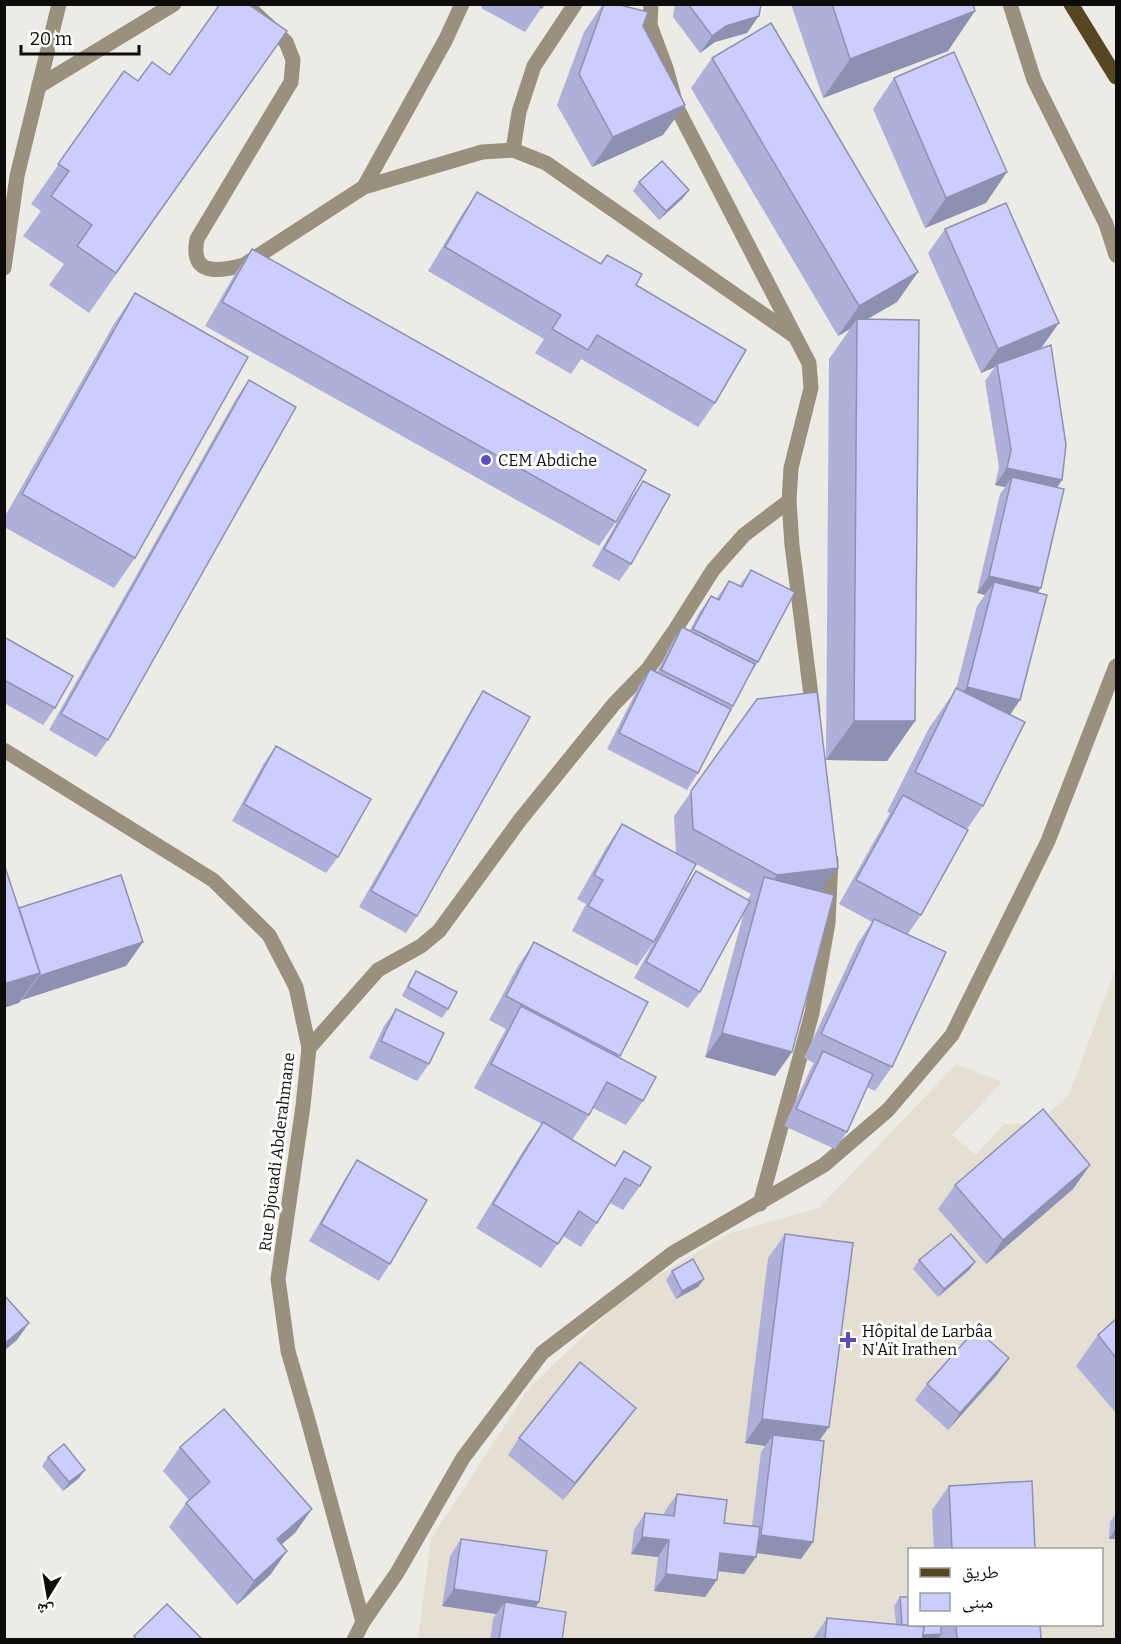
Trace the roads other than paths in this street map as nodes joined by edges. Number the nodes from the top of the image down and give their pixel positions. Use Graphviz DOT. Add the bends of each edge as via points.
graph roads {
  1 [pos="59,4"];
  2 [pos="174,4"];
  3 [pos="245,4"];
  4 [pos="462,4"];
  5 [pos="575,4"];
  6 [pos="651,4"];
  7 [pos="1010,4"];
  8 [pos="1071,4"];
  9 [pos="1116,77"];
  10 [pos="39,86"];
  11 [pos="513,150"];
  12 [pos="364,187"];
  13 [pos="1116,255"];
  14 [pos="4,267"];
  15 [pos="796,336"];
  16 [pos="789,501"];
  17 [pos="1116,666"];
  18 [pos="814,723"];
  19 [pos="4,750"];
  20 [pos="829,841"];
  21 [pos="309,1048"];
  22 [pos="760,1204"];
  23 [pos="363,1622"];
  24 [pos="354,1640"];
  1 -- 10 [label="street"];
  2 -- 10 [label="street"];
  3 -- 12 [label="street" via="285,42 293,60 291,82 197,239 197,261 221,271 244,265"];
  4 -- 12 [label="street"];
  5 -- 11 [label="street" via="534,66 519,112"];
  6 -- 15 [label="street" via="650,25 677,108"];
  7 -- 13 [label="street" via="1034,80 1106,224"];
  8 -- 9 [label="main road"];
  10 -- 14 [label="street" via="17,176"];
  11 -- 12 [label="street" via="482,152"];
  11 -- 15 [label="street" via="546,163"];
  15 -- 16 [label="street" via="809,363 811,388 791,468"];
  16 -- 18 [label="street"];
  16 -- 21 [label="street" via="744,535 713,570 648,669 614,704 520,820 439,931 378,970"];
  17 -- 22 [label="street" via="1048,841 952,1035 888,1110 824,1165"];
  19 -- 21 [label="street, Rue Djouadi Abderahmane" via="213,880 269,935 296,987"];
  20 -- 22 [label="street" via="828,923 812,1013"];
  21 -- 23 [label="street, Rue Djouadi Abderahmane" via="278,1278 288,1351"];
  22 -- 23 [label="street" via="673,1253 542,1353 463,1458 397,1573"];
  23 -- 24 [label="street"];
}
